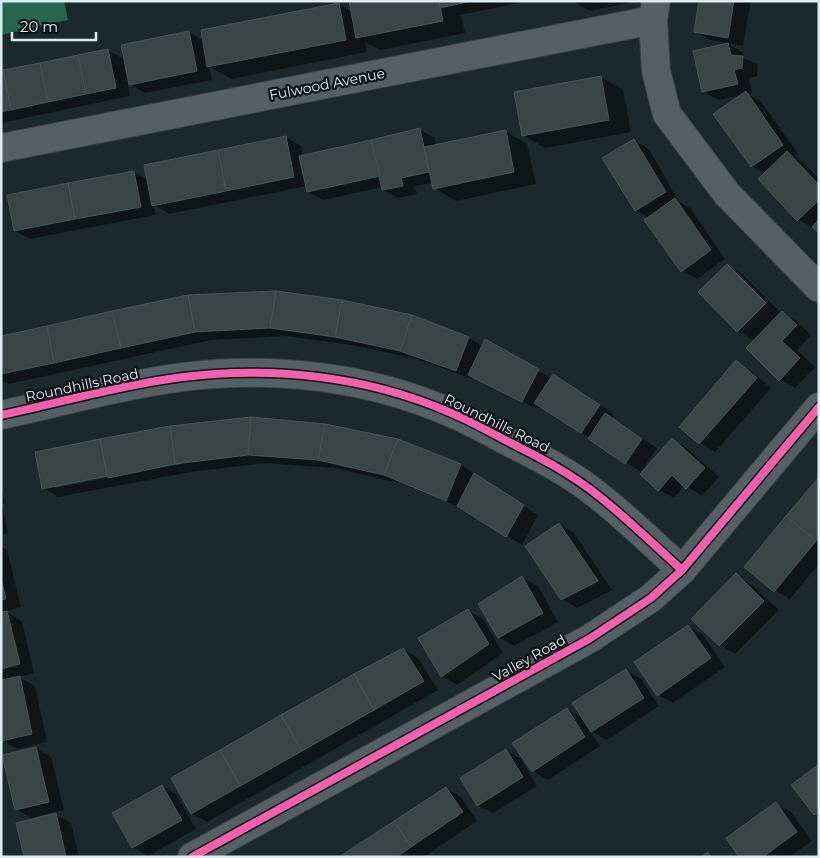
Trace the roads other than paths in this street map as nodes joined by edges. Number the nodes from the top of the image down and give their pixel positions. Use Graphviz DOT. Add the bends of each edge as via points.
graph roads {
  1 [pos="654,11"];
  2 [pos="1,148"];
  3 [pos="819,288"];
  4 [pos="819,407"];
  5 [pos="1,415"];
  6 [pos="682,570"];
  7 [pos="192,857"];
  1 -- 2 [label="street, Fulwood Avenue"];
  1 -- 3 [label="street" via="656,71 667,114 727,194"];
  4 -- 6 [label="street, Valley Road"];
  5 -- 6 [label="street, Roundhills Road" via="182,377 221,374 328,377 375,387 449,411 550,462 600,496"];
  6 -- 7 [label="street, Valley Road" via="651,598 588,639"];
}
